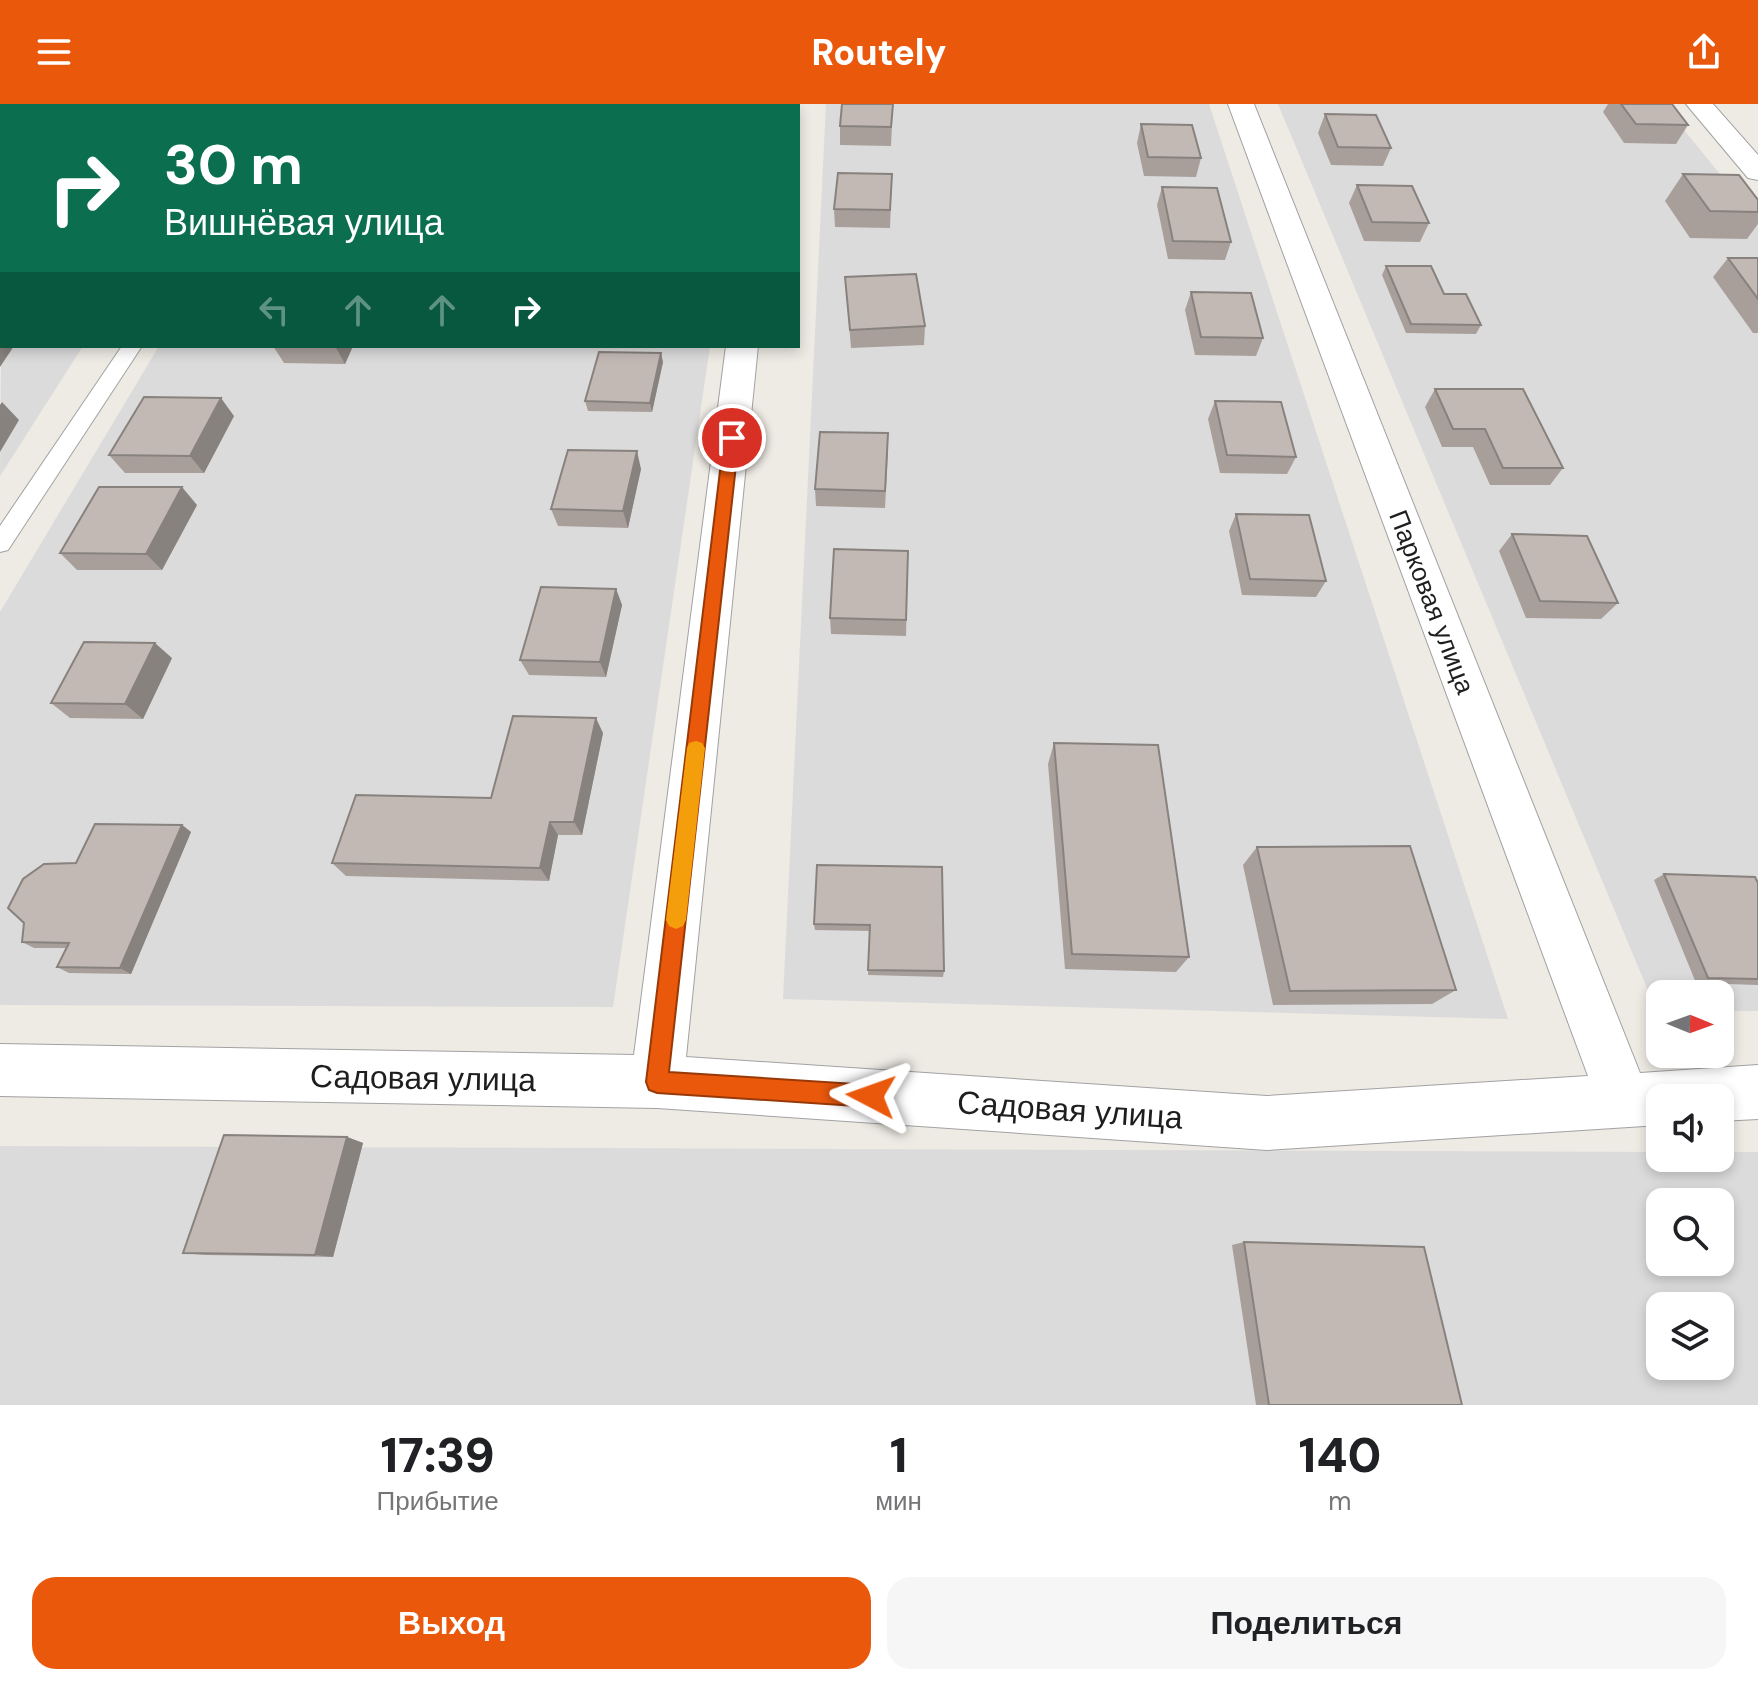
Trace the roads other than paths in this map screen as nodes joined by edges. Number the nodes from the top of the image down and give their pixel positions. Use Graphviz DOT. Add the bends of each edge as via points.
graph roads {
  1 [pos="1241,104"];
  2 [pos="1699,104"];
  3 [pos="1758,172"];
  4 [pos="131,348"];
  5 [pos="742,348"];
  6 [pos="0,544"];
  7 [pos="0,1070"];
  8 [pos="657,1082"];
  9 [pos="1758,1092"];
  10 [pos="1646,1094"];
  11 [pos="1734,1094"];
  12 [pos="1646,1099"];
  1 -- 10 [label="street, Парковая улица"];
  2 -- 3 [label="street"];
  4 -- 6 [label="lane"];
  5 -- 8 [label="street"];
  7 -- 8 [label="street, Садовая улица"];
  8 -- 12 [label="street, Садовая улица" via="1267,1123"];
  9 -- 11 [label="street, Садовая улица"];
}
